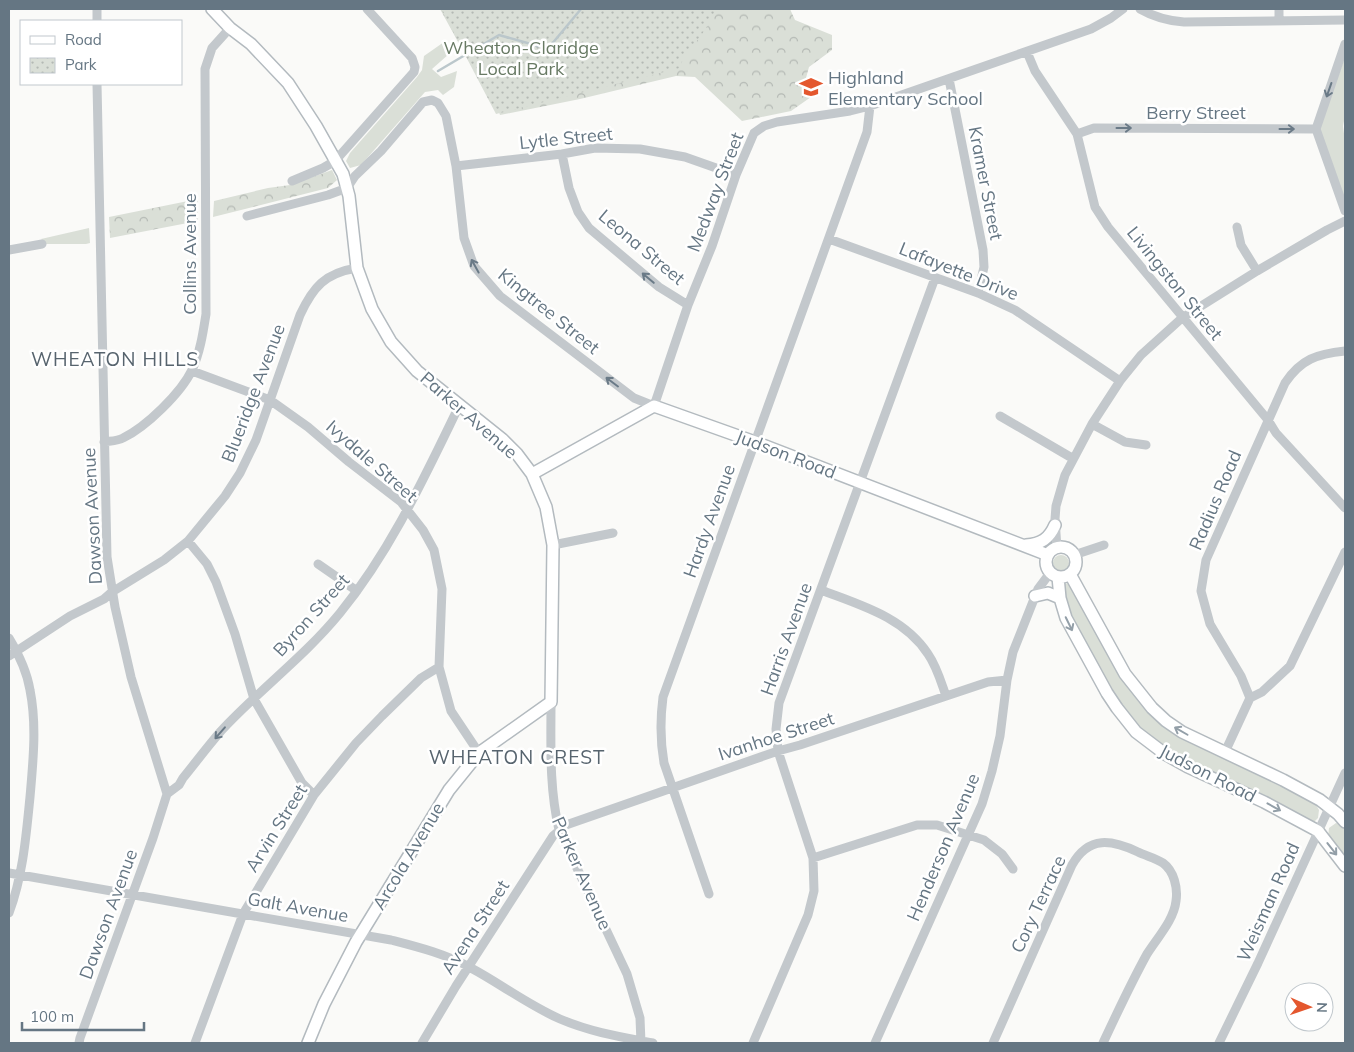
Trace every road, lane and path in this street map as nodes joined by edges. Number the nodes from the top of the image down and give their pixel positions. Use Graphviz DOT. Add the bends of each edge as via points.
graph roads {
  1 [pos="212,9"];
  2 [pos="367,9"];
  3 [pos="1123,9"];
  4 [pos="1140,9"];
  5 [pos="1279,9"];
  6 [pos="1345,20"];
  7 [pos="1279,21"];
  8 [pos="230,28"];
  9 [pos="1345,44"];
  10 [pos="1027,52"];
  11 [pos="950,79"];
  12 [pos="98,85"];
  13 [pos="870,106"];
  14 [pos="1316,129"];
  15 [pos="1077,134"];
  16 [pos="562,154"];
  17 [pos="336,161"];
  18 [pos="456,166"];
  19 [pos="736,175"];
  20 [pos="292,181"];
  21 [pos="346,188"];
  22 [pos="1345,212"];
  23 [pos="247,216"];
  24 [pos="1345,221"];
  25 [pos="1238,227"];
  26 [pos="829,239"];
  27 [pos="42,244"];
  28 [pos="9,250"];
  29 [pos="357,268"];
  30 [pos="1257,271"];
  31 [pos="935,278"];
  32 [pos="978,293"];
  33 [pos="688,305"];
  34 [pos="1182,318"];
  35 [pos="1345,352"];
  36 [pos="192,371"];
  37 [pos="1120,381"];
  38 [pos="270,400"];
  39 [pos="459,406"];
  40 [pos="654,406"];
  41 [pos="1000,416"];
  42 [pos="1268,420"];
  43 [pos="1092,424"];
  44 [pos="104,442"];
  45 [pos="755,442"];
  46 [pos="1146,445"];
  47 [pos="1072,458"];
  48 [pos="532,474"];
  49 [pos="860,482"];
  50 [pos="1345,508"];
  51 [pos="408,511"];
  52 [pos="1055,525"];
  53 [pos="612,532"];
  54 [pos="188,541"];
  55 [pos="553,545"];
  56 [pos="1025,545"];
  57 [pos="1104,545"];
  58 [pos="1057,548"];
  59 [pos="1345,552"];
  60 [pos="1048,555"];
  61 [pos="1074,555"];
  62 [pos="318,564"];
  63 [pos="1059,575"];
  64 [pos="821,590"];
  65 [pos="357,591"];
  66 [pos="112,592"];
  67 [pos="1035,596"];
  68 [pos="1060,598"];
  69 [pos="9,638"];
  70 [pos="13,654"];
  71 [pos="439,667"];
  72 [pos="1007,680"];
  73 [pos="946,696"];
  74 [pos="1250,698"];
  75 [pos="254,699"];
  76 [pos="551,702"];
  77 [pos="778,751"];
  78 [pos="1225,752"];
  79 [pos="479,753"];
  80 [pos="1345,773"];
  81 [pos="671,788"];
  82 [pos="167,794"];
  83 [pos="314,796"];
  84 [pos="1329,807"];
  85 [pos="1345,822"];
  86 [pos="558,830"];
  87 [pos="1318,831"];
  88 [pos="968,835"];
  89 [pos="813,858"];
  90 [pos="1345,866"];
  91 [pos="1013,869"];
  92 [pos="9,873"];
  93 [pos="21,875"];
  94 [pos="709,894"];
  95 [pos="131,895"];
  96 [pos="9,913"];
  97 [pos="243,914"];
  98 [pos="360,935"];
  99 [pos="470,967"];
  100 [pos="642,1042"];
  101 [pos="79,1043"];
  102 [pos="196,1043"];
  103 [pos="308,1043"];
  104 [pos="422,1043"];
  105 [pos="653,1043"];
  106 [pos="753,1043"];
  107 [pos="875,1043"];
  108 [pos="993,1043"];
  109 [pos="1103,1043"];
  110 [pos="1219,1043"];
  1 -- 8 [label="street, Parker Avenue"];
  2 -- 17 [label="street" via="412,58 415,67 411,76"];
  3 -- 10 [label="street, Medway Street" via="1091,29"];
  4 -- 7 [label="street" via="1170,21"];
  5 -- 7 [label="street"];
  6 -- 7 [label="street"];
  8 -- 17 [label="street, Parker Avenue" via="251,44 288,83"];
  8 -- 36 [label="street, Collins Avenue" via="212,48 205,69 206,314"];
  9 -- 14 [label="street, one-way"];
  10 -- 11 [label="street, Medway Street"];
  10 -- 15 [label="street, Livingston Street" via="1035,71"];
  11 -- 13 [label="street, Medway Street"];
  11 -- 32 [label="street, Kramer Street" via="983,250 984,267"];
  12 -- 44 [label="street, Dawson Avenue"];
  13 -- 19 [label="street, Medway Street" via="764,126 751,138"];
  13 -- 26 [label="street, Hardy Avenue" via="867,132"];
  15 -- 14 [label="street, Berry Street, one-way" via="1094,128"];
  14 -- 22 [label="street"];
  15 -- 34 [label="street, Livingston Street" via="1095,207"];
  16 -- 18 [label="street, Lytle Street"];
  16 -- 19 [label="street, Lytle Street" via="595,148 640,149 685,157"];
  33 -- 16 [label="street, Leona Street, one-way" via="659,288 589,228 578,212 569,188"];
  17 -- 20 [label="street"];
  17 -- 21 [label="street, Parker Avenue"];
  18 -- 21 [label="street, Kingtree Street" via="446,116 438,103 432,100 423,102"];
  40 -- 18 [label="street, Kingtree Street, one-way" via="634,398 500,296 484,279 474,266 464,238"];
  19 -- 33 [label="street, Medway Street"];
  21 -- 23 [label="street"];
  21 -- 29 [label="street, Parker Avenue"];
  24 -- 30 [label="street"];
  25 -- 30 [label="street" via="1241,246"];
  26 -- 31 [label="street, Lafayette Drive"];
  26 -- 45 [label="street, Hardy Avenue"];
  27 -- 28 [label="street"];
  29 -- 38 [label="street, Blueridge Avenue" via="329,276 309,296"];
  29 -- 39 [label="street, Parker Avenue" via="372,309 392,342 417,370"];
  30 -- 34 [label="street"];
  31 -- 32 [label="street, Lafayette Drive"];
  31 -- 49 [label="street, Harris Avenue"];
  32 -- 37 [label="street, Lafayette Drive" via="1016,310"];
  33 -- 40 [label="street, Medway Street"];
  34 -- 37 [label="street" via="1141,355"];
  34 -- 42 [label="street, Livingston Street"];
  35 -- 42 [label="street, Radius Road" via="1322,354 1293,370"];
  36 -- 38 [label="street, Ivydale Street"];
  36 -- 44 [label="street, Collins Avenue" via="172,398 145,424 122,439"];
  37 -- 43 [label="street"];
  38 -- 51 [label="street, Ivydale Street" via="308,427"];
  38 -- 54 [label="street, Blueridge Avenue" via="240,473"];
  39 -- 48 [label="street, Parker Avenue" via="502,439"];
  39 -- 51 [label="street, Byron Street"];
  40 -- 45 [label="street, Judson Road"];
  40 -- 48 [label="street"];
  41 -- 47 [label="street"];
  42 -- 50 [label="street, Livingston Street" via="1276,433"];
  42 -- 74 [label="street, Radius Road" via="1206,560 1202,591 1210,624 1241,676"];
  43 -- 46 [label="street" via="1125,442"];
  43 -- 47 [label="street"];
  44 -- 66 [label="street, Dawson Avenue" via="106,550"];
  45 -- 49 [label="street, Judson Road"];
  45 -- 81 [label="street, Hardy Avenue" via="663,697 660,745"];
  47 -- 52 [label="street" via="1058,493"];
  48 -- 55 [label="street, Parker Avenue" via="546,507"];
  49 -- 56 [label="street, Judson Road"];
  49 -- 64 [label="street, Harris Avenue"];
  51 -- 65 [label="street, Byron Street"];
  51 -- 71 [label="street, Ivydale Street" via="434,550 442,588"];
  52 -- 56 [label="street" via="1045,540"];
  52 -- 58 [label="street"];
  53 -- 55 [label="street"];
  54 -- 66 [label="street, Blueridge Avenue"];
  54 -- 75 [label="street" via="207,564 216,582"];
  55 -- 76 [label="street, Parker Avenue"];
  56 -- 60 [label="street, Judson Road"];
  57 -- 61 [label="street"];
  58 -- 60 [label="street"];
  58 -- 61 [label="street" via="1067,549"];
  59 -- 74 [label="street" via="1290,666 1262,692"];
  60 -- 63 [label="street" via="1046,564"];
  61 -- 63 [label="street" via="1075,565"];
  62 -- 65 [label="street"];
  63 -- 67 [label="street, Henderson Avenue" via="1045,578"];
  63 -- 68 [label="street, Judson Road"];
  78 -- 63 [label="street, Judson Road, one-way" via="1182,732 1145,701"];
  64 -- 73 [label="street" via="879,612 916,638 938,673"];
  64 -- 77 [label="street, Harris Avenue" via="779,703"];
  65 -- 75 [label="street, Byron Street" via="339,614"];
  66 -- 70 [label="street, Blueridge Avenue"];
  66 -- 82 [label="street, Dawson Avenue" via="132,677"];
  67 -- 68 [label="street" via="1048,594"];
  67 -- 72 [label="street, Henderson Avenue" via="1013,652"];
  68 -- 87 [label="street, Judson Road, one-way" via="1066,618 1107,693 1136,732 1188,767"];
  69 -- 70 [label="street"];
  70 -- 93 [label="street" via="30,690 33,725 33,762"];
  71 -- 79 [label="street, Ivydale Street" via="451,711"];
  71 -- 83 [label="street, Arvin Street" via="421,678 382,716"];
  72 -- 73 [label="street, Ivanhoe Street" via="988,682"];
  72 -- 88 [label="street, Henderson Avenue" via="992,771"];
  73 -- 77 [label="street, Ivanhoe Street"];
  74 -- 78 [label="street"];
  75 -- 82 [label="street, Byron Street, one-way" via="222,731 179,785"];
  75 -- 83 [label="street" via="302,783"];
  76 -- 79 [label="street, Arcola Avenue"];
  76 -- 86 [label="street, Parker Avenue" via="550,774"];
  77 -- 81 [label="street, Ivanhoe Street"];
  77 -- 89 [label="street, Harris Avenue"];
  78 -- 84 [label="street, Judson Road"];
  79 -- 98 [label="street, Arcola Avenue" via="449,790"];
  80 -- 84 [label="street, Weisman Road"];
  81 -- 86 [label="street, Ivanhoe Street"];
  81 -- 94 [label="street, Hardy Avenue"];
  82 -- 95 [label="street, Dawson Avenue"];
  83 -- 97 [label="street, Arvin Street"];
  84 -- 85 [label="street, Judson Road"];
  84 -- 87 [label="street, Weisman Road"];
  86 -- 99 [label="street, Avena Street"];
  86 -- 100 [label="street, Parker Avenue" via="627,974 640,1018"];
  87 -- 90 [label="street, Judson Road, one-way"];
  87 -- 110 [label="street, Weisman Road"];
  88 -- 89 [label="street" via="937,825 917,825"];
  88 -- 91 [label="street" via="990,844"];
  88 -- 107 [label="street, Henderson Avenue"];
  89 -- 106 [label="street, Harris Avenue" via="814,891 808,915"];
  92 -- 93 [label="street, Galt Avenue"];
  93 -- 95 [label="street, Galt Avenue"];
  93 -- 96 [label="street"];
  95 -- 97 [label="street, Galt Avenue"];
  95 -- 101 [label="street, Dawson Avenue"];
  97 -- 98 [label="street, Galt Avenue"];
  97 -- 102 [label="street, Arvin Street"];
  98 -- 99 [label="street, Galt Avenue" via="414,946"];
  98 -- 103 [label="street, Arcola Avenue" via="324,1004"];
  99 -- 100 [label="street, Galt Avenue" via="562,1020 607,1035"];
  99 -- 104 [label="street, Avena Street"];
  100 -- 105 [label="street, Galt Avenue"];
  108 -- 109 [label="street, Cory Terrace" via="1072,864 1085,849 1109,842 1164,864 1175,881 1177,893 1173,913 1148,953"];
}
